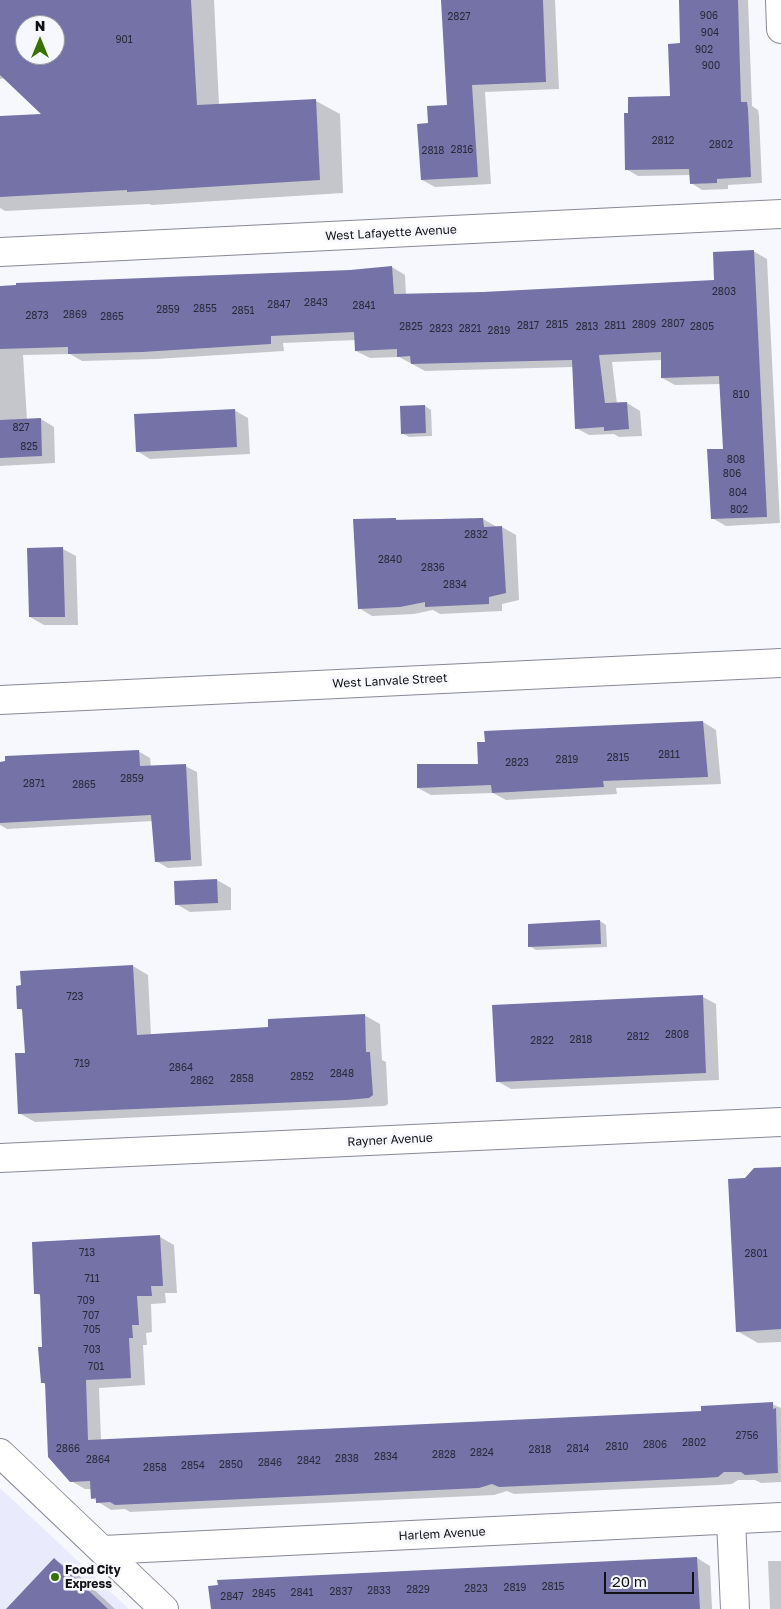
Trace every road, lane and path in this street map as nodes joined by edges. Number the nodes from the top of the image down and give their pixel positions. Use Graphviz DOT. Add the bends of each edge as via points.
graph roads {
  1 [pos="780,0"];
  2 [pos="781,29"];
  3 [pos="781,214"];
  4 [pos="0,252"];
  5 [pos="781,663"];
  6 [pos="0,700"];
  7 [pos="781,1122"];
  8 [pos="0,1158"];
  9 [pos="0,1453"];
  10 [pos="781,1517"];
  11 [pos="731,1520"];
  12 [pos="103,1550"];
  13 [pos="164,1609"];
  14 [pos="735,1609"];
  1 -- 2 [label="street"];
  3 -- 4 [label="street, West Lafayette Avenue"];
  5 -- 6 [label="street, West Lanvale Street"];
  7 -- 8 [label="street, Rayner Avenue"];
  9 -- 12 [label="street"];
  10 -- 11 [label="street, Harlem Avenue"];
  11 -- 12 [label="street, Harlem Avenue"];
  11 -- 14 [label="street"];
  12 -- 13 [label="street"];
}
